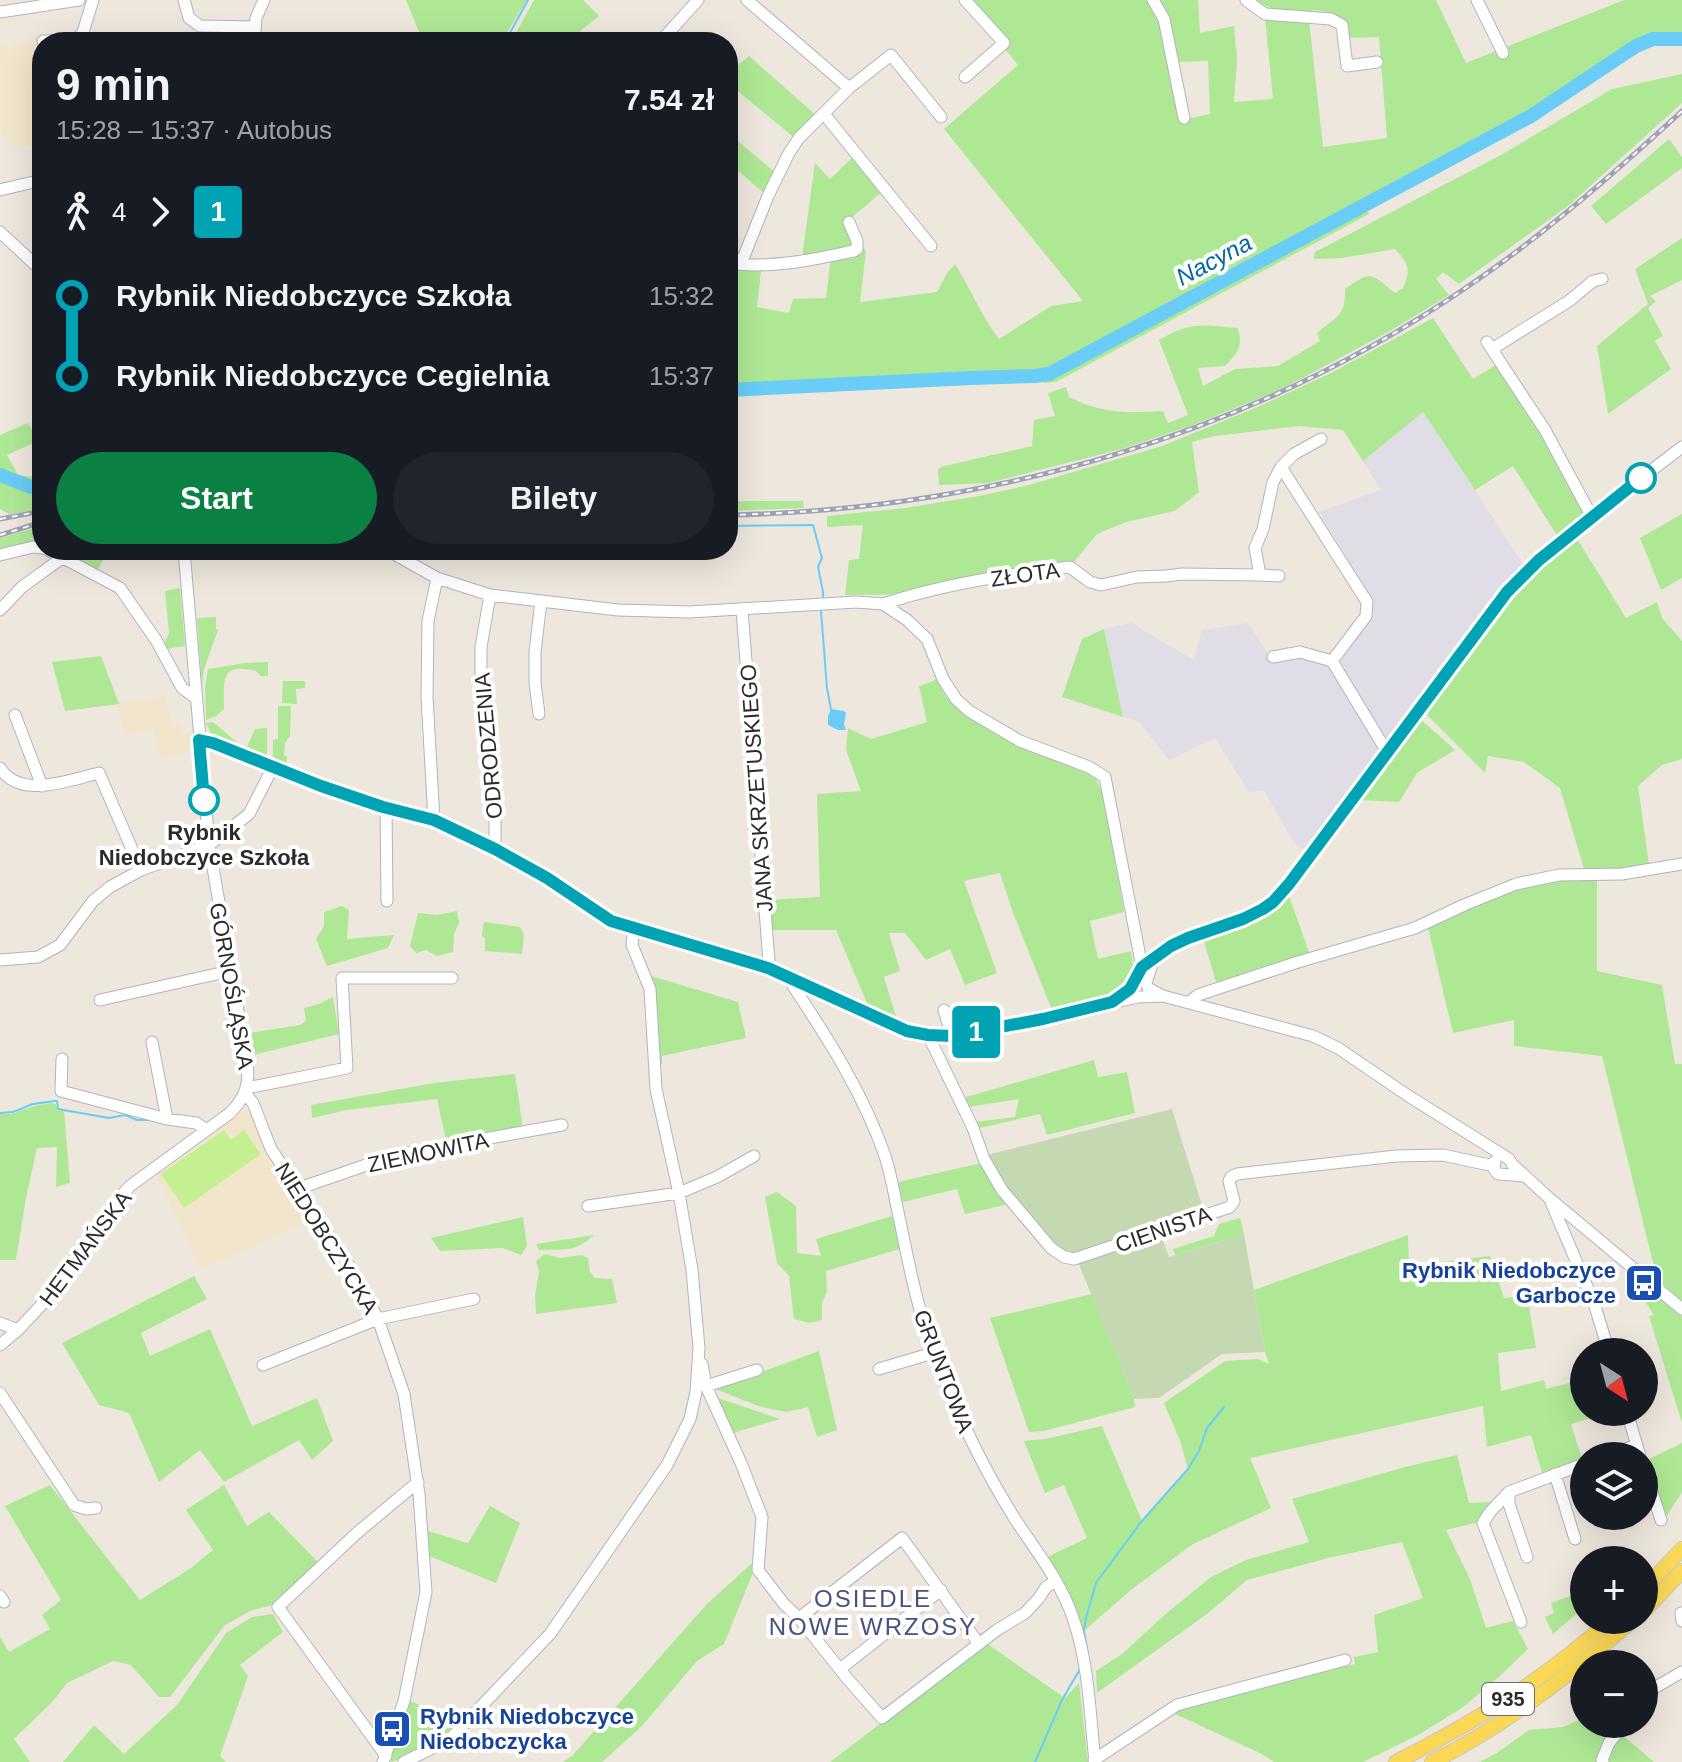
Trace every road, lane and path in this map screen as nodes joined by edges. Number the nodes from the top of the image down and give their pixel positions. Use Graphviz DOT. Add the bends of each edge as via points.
graph roads {
  1 [pos="79,0"];
  2 [pos="93,0"];
  3 [pos="184,0"];
  4 [pos="264,0"];
  5 [pos="698,0"];
  6 [pos="747,0"];
  7 [pos="965,0"];
  8 [pos="1153,0"];
  9 [pos="1246,0"];
  10 [pos="1477,0"];
  11 [pos="6,8"];
  12 [pos="255,27"];
  13 [pos="83,32"];
  14 [pos="255,32"];
  15 [pos="669,32"];
  16 [pos="1503,53"];
  17 [pos="1377,62"];
  18 [pos="965,77"];
  19 [pos="849,88"];
  20 [pos="824,114"];
  21 [pos="941,117"];
  22 [pos="1184,118"];
  23 [pos="32,182"];
  24 [pos="0,190"];
  25 [pos="849,222"];
  26 [pos="0,232"];
  27 [pos="931,246"];
  28 [pos="738,259"];
  29 [pos="32,262"];
  30 [pos="738,263"];
  31 [pos="1602,279"];
  32 [pos="1321,439"];
  33 [pos="1682,447"];
  34 [pos="1281,467"];
  35 [pos="1592,517"];
  36 [pos="32,547"];
  37 [pos="0,555"];
  38 [pos="59,560"];
  39 [pos="66,560"];
  40 [pos="185,560"];
  41 [pos="405,560"];
  42 [pos="1260,575"];
  43 [pos="1279,576"];
  44 [pos="437,578"];
  45 [pos="490,595"];
  46 [pos="541,601"];
  47 [pos="883,604"];
  48 [pos="742,609"];
  49 [pos="0,610"];
  50 [pos="1273,657"];
  51 [pos="1332,661"];
  52 [pos="196,698"];
  53 [pos="539,714"];
  54 [pos="15,715"];
  55 [pos="199,740"];
  56 [pos="1387,752"];
  57 [pos="273,767"];
  58 [pos="0,768"];
  59 [pos="42,786"];
  60 [pos="386,808"];
  61 [pos="434,820"];
  62 [pos="209,845"];
  63 [pos="495,849"];
  64 [pos="1682,864"];
  65 [pos="141,870"];
  66 [pos="387,901"];
  67 [pos="634,927"];
  68 [pos="0,960"];
  69 [pos="1148,964"];
  70 [pos="768,968"];
  71 [pos="230,971"];
  72 [pos="452,978"];
  73 [pos="792,978"];
  74 [pos="1140,989"];
  75 [pos="100,1000"];
  76 [pos="1189,1002"];
  77 [pos="944,1010"];
  78 [pos="928,1035"];
  79 [pos="952,1036"];
  80 [pos="152,1042"];
  81 [pos="62,1059"];
  82 [pos="246,1091"];
  83 [pos="167,1119"];
  84 [pos="562,1125"];
  85 [pos="207,1130"];
  86 [pos="754,1156"];
  87 [pos="1502,1165"];
  88 [pos="297,1189"];
  89 [pos="679,1193"];
  90 [pos="1549,1198"];
  91 [pos="588,1206"];
  92 [pos="474,1299"];
  93 [pos="1682,1309"];
  94 [pos="378,1319"];
  95 [pos="0,1323"];
  96 [pos="18,1330"];
  97 [pos="1605,1338"];
  98 [pos="0,1345"];
  99 [pos="699,1348"];
  100 [pos="933,1353"];
  101 [pos="263,1365"];
  102 [pos="879,1369"];
  103 [pos="757,1370"];
  104 [pos="706,1386"];
  105 [pos="0,1393"];
  106 [pos="1570,1469"];
  107 [pos="1555,1474"];
  108 [pos="418,1482"];
  109 [pos="1509,1492"];
  110 [pos="96,1508"];
  111 [pos="1658,1511"];
  112 [pos="1661,1520"];
  113 [pos="1575,1539"];
  114 [pos="1682,1549"];
  115 [pos="1527,1557"];
  116 [pos="1682,1571"];
  117 [pos="1658,1574"];
  118 [pos="1056,1581"];
  119 [pos="941,1590"];
  120 [pos="1658,1596"];
  121 [pos="1681,1613"];
  122 [pos="799,1618"];
  123 [pos="1682,1621"];
  124 [pos="1521,1622"];
  125 [pos="1594,1634"];
  126 [pos="1617,1634"];
  127 [pos="979,1644"];
  128 [pos="1345,1660"];
  129 [pos="840,1669"];
  130 [pos="1682,1672"];
  131 [pos="1658,1686"];
  132 [pos="1613,1738"];
  133 [pos="384,1759"];
  134 [pos="1094,1761"];
  135 [pos="404,1762"];
  136 [pos="1396,1762"];
  137 [pos="1432,1762"];
  138 [pos="1603,1762"];
  1 -- 11 [label="street"];
  2 -- 13 [label="street"];
  3 -- 12 [label="street" via="189,18 200,26"];
  4 -- 12 [label="street"];
  5 -- 15 [label="street"];
  6 -- 19 [label="street"];
  7 -- 18 [label="street" via="1004,43"];
  8 -- 22 [label="street" via="1164,19"];
  9 -- 17 [label="street" via="1265,14 1331,19 1342,25 1347,66"];
  10 -- 16 [label="street"];
  12 -- 14 [label="street"];
  19 -- 20 [label="street"];
  19 -- 21 [label="street" via="891,55"];
  20 -- 27 [label="street"];
  20 -- 28 [label="street" via="789,153 744,256"];
  23 -- 24 [label="street"];
  25 -- 30 [label="street" via="857,241 854,251 787,264"];
  26 -- 29 [label="street"];
  31 -- 35 [label="street" via="1490,345"];
  32 -- 34 [label="street"];
  33 -- 35 [label="street"];
  34 -- 42 [label="street" via="1255,548"];
  34 -- 51 [label="street" via="1367,602 1366,616"];
  35 -- 56 [label="street" via="1507,592"];
  36 -- 37 [label="street"];
  38 -- 49 [label="street"];
  39 -- 52 [label="street" via="120,588 182,688"];
  40 -- 52 [label="street, GÓRNOŚLĄSKA"];
  41 -- 44 [label="street, ZŁOTA"];
  42 -- 43 [label="street, ZŁOTA"];
  42 -- 47 [label="street, ZŁOTA" via="1182,574 1101,585 1070,567 1014,573"];
  44 -- 45 [label="street, ZŁOTA"];
  44 -- 61 [label="street" via="428,621 427,667"];
  45 -- 46 [label="street, ZŁOTA"];
  45 -- 63 [label="street, ODRODZENIA" via="481,647 481,697 495,794"];
  46 -- 48 [label="street, ZŁOTA" via="618,610"];
  46 -- 53 [label="street" via="535,652"];
  47 -- 48 [label="street, ZŁOTA"];
  47 -- 69 [label="street" via="927,639 943,679 969,711 1020,741 1105,777"];
  48 -- 70 [label="street, JANA SKRZETUSKIEGO"];
  50 -- 51 [label="street" via="1300,652"];
  51 -- 56 [label="street"];
  52 -- 55 [label="street, GÓRNOŚLĄSKA"];
  54 -- 59 [label="street"];
  55 -- 57 [label="street"];
  55 -- 62 [label="street, GÓRNOŚLĄSKA"];
  56 -- 69 [label="street" via="1273,902 1243,919 1182,940"];
  57 -- 60 [label="street"];
  57 -- 62 [label="street" via="249,814"];
  58 -- 59 [label="street" via="20,784"];
  59 -- 65 [label="street" via="99,773"];
  60 -- 61 [label="street"];
  60 -- 66 [label="street"];
  61 -- 63 [label="street"];
  62 -- 65 [label="street"];
  62 -- 71 [label="street, GÓRNOŚLĄSKA"];
  63 -- 67 [label="street" via="611,921"];
  64 -- 76 [label="street" via="1516,884 1415,928 1298,962"];
  65 -- 68 [label="street" via="93,901 60,945 38,957"];
  67 -- 70 [label="street"];
  67 -- 89 [label="street" via="632,945 650,989 656,1089"];
  69 -- 74 [label="street"];
  70 -- 73 [label="street"];
  71 -- 75 [label="street"];
  71 -- 82 [label="street, GÓRNOŚLĄSKA" via="247,1063"];
  72 -- 82 [label="street, GÓRNOŚLĄSKA" via="342,978 347,1068"];
  73 -- 78 [label="street" via="900,1028"];
  73 -- 100 [label="street, GRUNTOWA" via="866,1108 886,1159"];
  74 -- 76 [label="street"];
  74 -- 79 [label="street" via="1112,1002"];
  76 -- 87 [label="street" via="1327,1041 1480,1142"];
  77 -- 79 [label="street"];
  78 -- 79 [label="street"];
  78 -- 87 [label="street, CIENISTA" via="1002,1190 1051,1248 1067,1259 1230,1207 1234,1201 1229,1181 1237,1174 1396,1156 1443,1155"];
  80 -- 83 [label="street"];
  81 -- 83 [label="street" via="61,1091"];
  82 -- 85 [label="street, HETMAŃSKA" via="230,1113"];
  82 -- 88 [label="street, NIEDOBCZYCKA" via="271,1149"];
  83 -- 85 [label="street"];
  84 -- 88 [label="street, ZIEMOWITA" via="395,1155"];
  85 -- 96 [label="street, HETMAŃSKA" via="130,1186"];
  86 -- 89 [label="street"];
  87 -- 90 [label="street" via="1525,1176"];
  88 -- 94 [label="street, NIEDOBCZYCKA"];
  89 -- 91 [label="street"];
  89 -- 99 [label="street"];
  90 -- 93 [label="street"];
  90 -- 97 [label="street"];
  92 -- 94 [label="street"];
  94 -- 101 [label="street"];
  94 -- 108 [label="street, NIEDOBCZYCKA" via="403,1389"];
  95 -- 96 [label="street"];
  96 -- 98 [label="street, HETMAŃSKA"];
  99 -- 104 [label="street"];
  99 -- 135 [label="street" via="690,1419 667,1465 550,1634 449,1740"];
  100 -- 102 [label="street"];
  100 -- 118 [label="street, GRUNTOWA" via="975,1447"];
  103 -- 104 [label="street"];
  104 -- 122 [label="street" via="762,1517 758,1570"];
  105 -- 110 [label="street" via="74,1505"];
  106 -- 107 [label="street"];
  107 -- 109 [label="street"];
  107 -- 113 [label="street"];
  108 -- 133 [label="street, NIEDOBCZYCKA" via="426,1592 404,1701"];
  108 -- 133 [label="street" via="278,1607"];
  109 -- 115 [label="street"];
  109 -- 124 [label="street" via="1483,1523"];
  111 -- 112 [label="street"];
  114 -- 117 [label="main road"];
  116 -- 120 [label="main road"];
  118 -- 127 [label="street" via="1025,1613"];
  118 -- 134 [label="street, GRUNTOWA" via="1081,1646"];
  119 -- 122 [label="street" via="902,1538"];
  119 -- 127 [label="street"];
  119 -- 129 [label="street"];
  121 -- 123 [label="street"];
  122 -- 129 [label="street"];
  125 -- 136 [label="main road, 935" via="1497,1707"];
  126 -- 137 [label="main road, 935" via="1496,1727"];
  127 -- 129 [label="street" via="882,1718"];
  128 -- 134 [label="street" via="1177,1705"];
  130 -- 131 [label="street"];
  132 -- 138 [label="street"];
}
